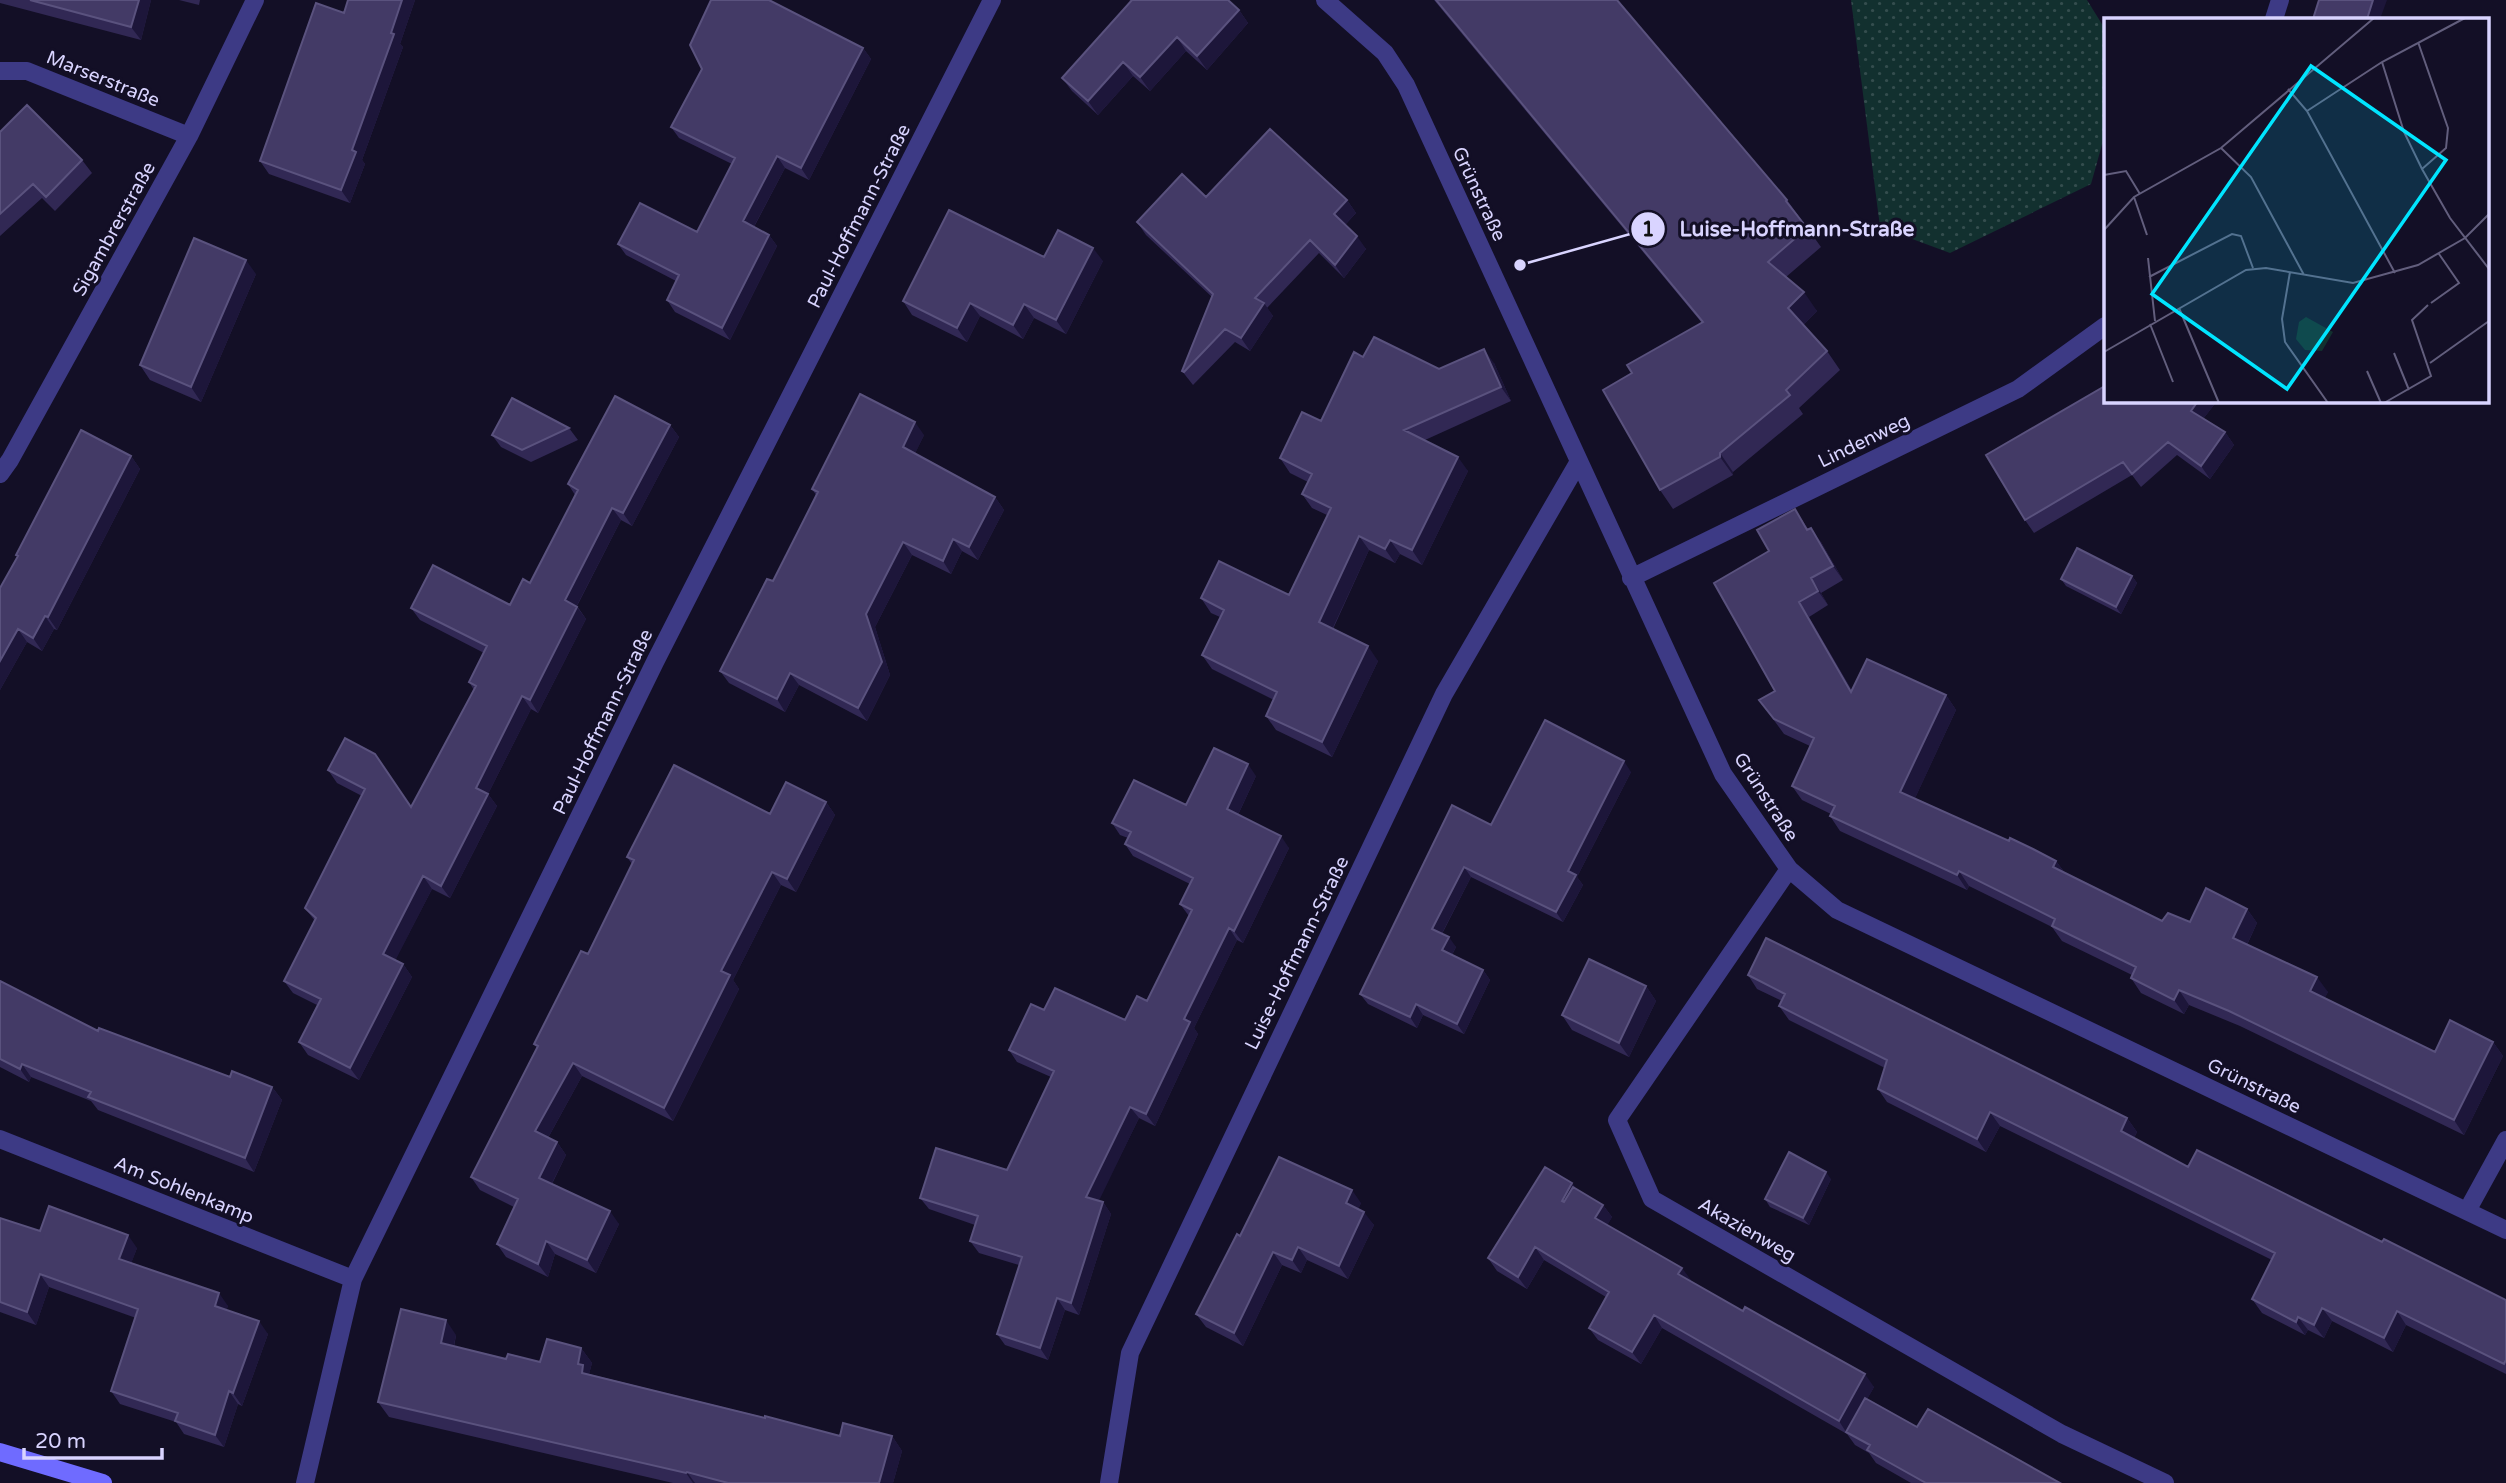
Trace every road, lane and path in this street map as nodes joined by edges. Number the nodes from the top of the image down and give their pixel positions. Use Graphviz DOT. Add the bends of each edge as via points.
graph roads {
  1 [pos="255,0"];
  2 [pos="992,0"];
  3 [pos="1325,0"];
  4 [pos="2280,0"];
  5 [pos="2274,18"];
  6 [pos="0,71"];
  7 [pos="189,136"];
  8 [pos="2104,327"];
  9 [pos="1578,463"];
  10 [pos="0,474"];
  11 [pos="1631,578"];
  12 [pos="1788,869"];
  13 [pos="0,1139"];
  14 [pos="2506,1140"];
  15 [pos="2467,1211"];
  16 [pos="2506,1230"];
  17 [pos="352,1279"];
  18 [pos="0,1452"];
  19 [pos="103,1483"];
  20 [pos="305,1483"];
  21 [pos="1110,1483"];
  22 [pos="2165,1483"];
  1 -- 7 [label="street, Sigambrerstraße"];
  2 -- 17 [label="street, Paul-Hoffmann-Straße" via="655,662"];
  3 -- 9 [label="street, Grünstraße" via="1385,53 1406,85"];
  4 -- 5 [label="street"];
  6 -- 7 [label="street, Marserstraße" via="27,71"];
  7 -- 10 [label="street, Sigambrerstraße"];
  8 -- 11 [label="street, Lindenweg" via="2018,389"];
  9 -- 11 [label="street, Grünstraße"];
  9 -- 21 [label="street, Luise-Hoffmann-Straße" via="1444,694 1130,1353"];
  11 -- 12 [label="street, Grünstraße" via="1723,774"];
  12 -- 15 [label="street, Grünstraße" via="1838,910"];
  12 -- 22 [label="street, Akazienweg" via="1617,1120 1652,1199 2062,1434"];
  13 -- 17 [label="street, Am Sohlenkamp"];
  14 -- 15 [label="street"];
  15 -- 16 [label="street, Grünstraße"];
  17 -- 20 [label="street, Paul-Hoffmann-Straße"];
  18 -- 19 [label="main road"];
}
